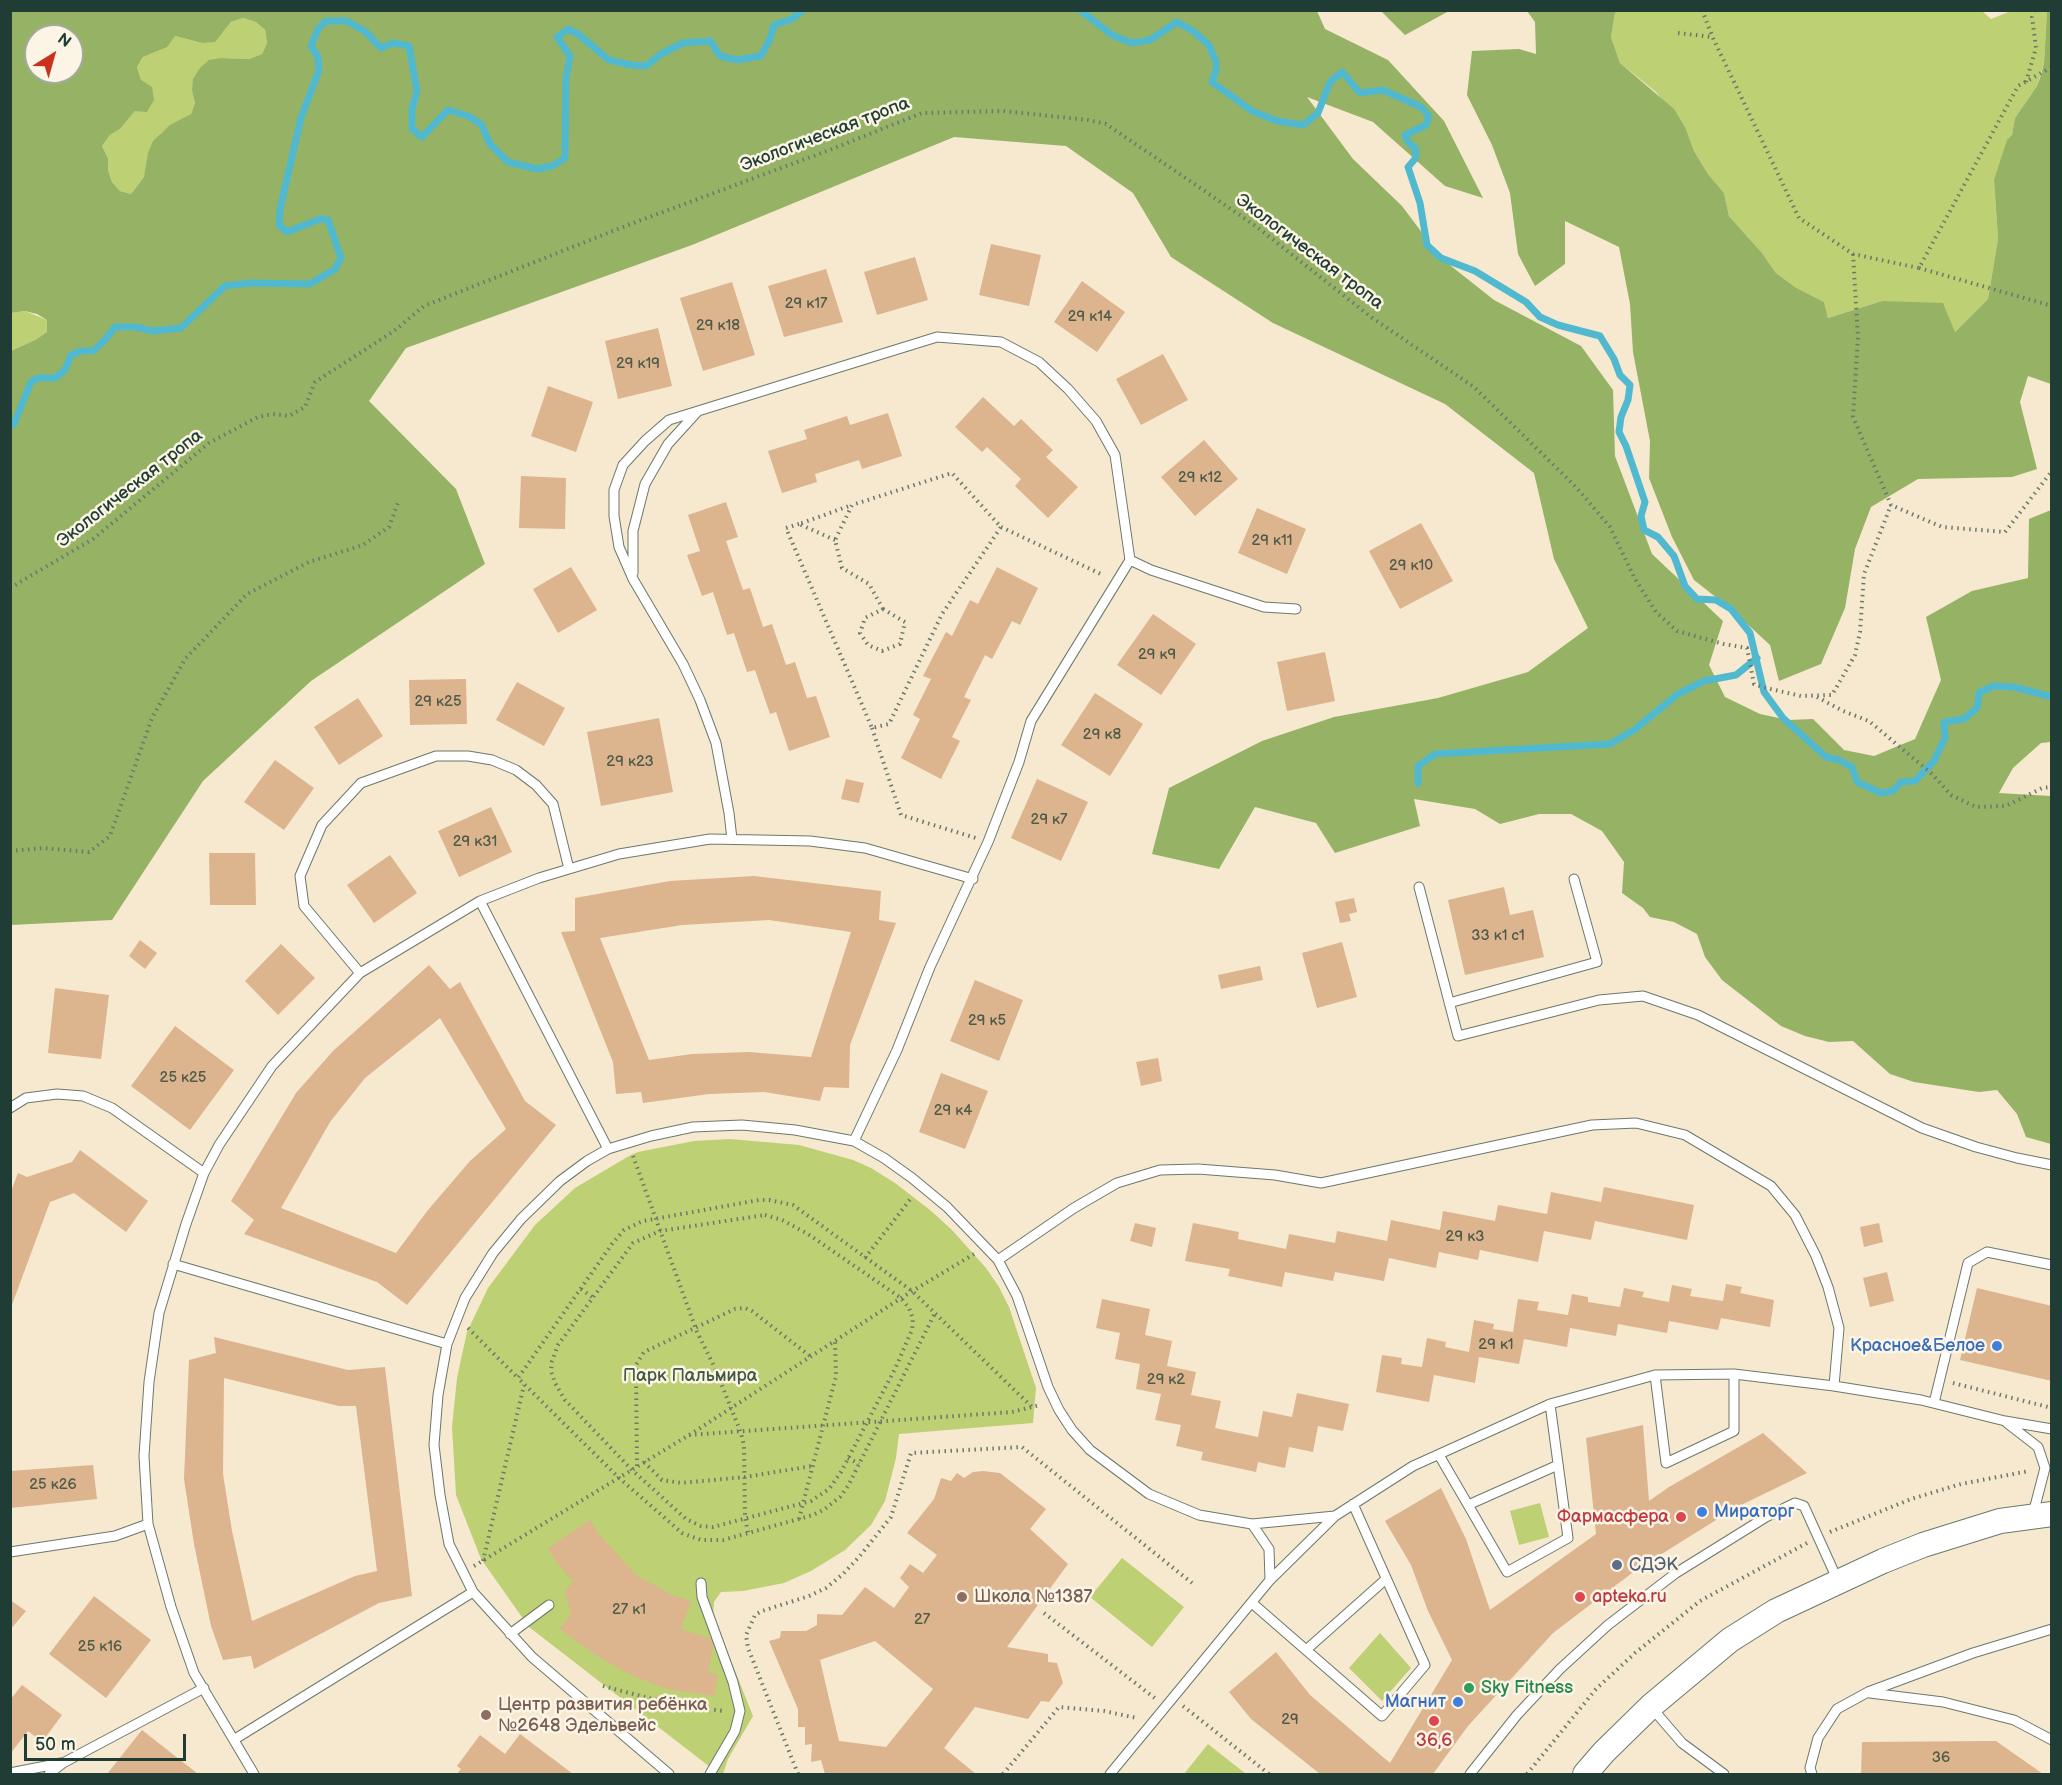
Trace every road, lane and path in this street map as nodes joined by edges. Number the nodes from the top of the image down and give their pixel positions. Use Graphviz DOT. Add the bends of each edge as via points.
graph roads {
  1 [pos="1702,10"];
  2 [pos="2034,10"];
  3 [pos="1678,33"];
  4 [pos="1713,38"];
  5 [pos="2052,67"];
  6 [pos="2026,82"];
  7 [pos="1853,254"];
  8 [pos="1919,268"];
  9 [pos="2052,306"];
  10 [pos="700,410"];
  11 [pos="2052,471"];
  12 [pos="399,500"];
  13 [pos="852,505"];
  14 [pos="1891,505"];
  15 [pos="799,524"];
  16 [pos="1001,527"];
  17 [pos="835,540"];
  18 [pos="1130,560"];
  19 [pos="633,579"];
  20 [pos="1116,581"];
  21 [pos="10,588"];
  22 [pos="883,609"];
  23 [pos="1296,609"];
  24 [pos="1815,696"];
  25 [pos="872,728"];
  26 [pos="2052,787"];
  27 [pos="732,839"];
  28 [pos="988,842"];
  29 [pos="10,851"];
  30 [pos="569,869"];
  31 [pos="973,879"];
  32 [pos="1574,879"];
  33 [pos="1419,887"];
  34 [pos="480,901"];
  35 [pos="360,973"];
  36 [pos="1449,1003"];
  37 [pos="10,1108"];
  38 [pos="854,1141"];
  39 [pos="628,1143"];
  40 [pos="608,1149"];
  41 [pos="2052,1165"];
  42 [pos="204,1173"];
  43 [pos="921,1185"];
  44 [pos="655,1219"];
  45 [pos="660,1231"];
  46 [pos="986,1247"];
  47 [pos="865,1258"];
  48 [pos="998,1260"];
  49 [pos="173,1264"];
  50 [pos="2052,1265"];
  51 [pos="581,1289"];
  52 [pos="912,1291"];
  53 [pos="592,1297"];
  54 [pos="901,1298"];
  55 [pos="934,1315"];
  56 [pos="457,1317"];
  57 [pos="695,1327"];
  58 [pos="835,1341"];
  59 [pos="447,1344"];
  60 [pos="810,1356"];
  61 [pos="1734,1374"];
  62 [pos="1655,1375"];
  63 [pos="518,1378"];
  64 [pos="1940,1380"];
  65 [pos="524,1384"];
  66 [pos="1833,1386"];
  67 [pos="1054,1401"];
  68 [pos="1934,1403"];
  69 [pos="1550,1404"];
  70 [pos="1032,1407"];
  71 [pos="730,1408"];
  72 [pos="2052,1408"];
  73 [pos="2005,1421"];
  74 [pos="881,1422"];
  75 [pos="865,1423"];
  76 [pos="823,1426"];
  77 [pos="2052,1429"];
  78 [pos="741,1433"];
  79 [pos="688,1435"];
  80 [pos="1439,1455"];
  81 [pos="848,1458"];
  82 [pos="644,1462"];
  83 [pos="859,1464"];
  84 [pos="1558,1465"];
  85 [pos="637,1466"];
  86 [pos="812,1466"];
  87 [pos="2045,1468"];
  88 [pos="631,1469"];
  89 [pos="618,1477"];
  90 [pos="745,1477"];
  91 [pos="802,1503"];
  92 [pos="1353,1504"];
  93 [pos="1468,1505"];
  94 [pos="2042,1515"];
  95 [pos="1335,1516"];
  96 [pos="746,1519"];
  97 [pos="798,1519"];
  98 [pos="148,1524"];
  99 [pos="1251,1524"];
  100 [pos="748,1533"];
  101 [pos="1820,1537"];
  102 [pos="10,1552"];
  103 [pos="483,1561"];
  104 [pos="463,1572"];
  105 [pos="1386,1579"];
  106 [pos="1270,1580"];
  107 [pos="1838,1581"];
  108 [pos="1192,1582"];
  109 [pos="701,1583"];
  110 [pos="473,1592"];
  111 [pos="1252,1603"];
  112 [pos="549,1605"];
  113 [pos="1044,1613"];
  114 [pos="2052,1629"];
  115 [pos="510,1634"];
  116 [pos="1306,1650"];
  117 [pos="603,1686"];
  118 [pos="204,1689"];
  119 [pos="1868,1692"];
  120 [pos="1173,1698"];
  121 [pos="1166,1706"];
  122 [pos="1651,1706"];
  123 [pos="740,1711"];
  124 [pos="1153,1722"];
  125 [pos="235,1739"];
  126 [pos="2052,1740"];
  127 [pos="63,1762"];
  128 [pos="10,1773"];
  129 [pos="49,1774"];
  130 [pos="254,1774"];
  131 [pos="669,1774"];
  132 [pos="710,1774"];
  133 [pos="798,1774"];
  134 [pos="1003,1774"];
  135 [pos="1110,1774"];
  136 [pos="1269,1774"];
  137 [pos="1470,1774"];
  138 [pos="1527,1774"];
  139 [pos="1585,1774"];
  140 [pos="1724,1774"];
  141 [pos="1812,1774"];
  1 -- 4 [label="path"];
  2 -- 6 [label="path" via="2037,48"];
  3 -- 4 [label="path"];
  4 -- 7 [label="path" via="1799,218"];
  5 -- 6 [label="path"];
  6 -- 8 [label="path" via="2018,86"];
  7 -- 8 [label="path"];
  7 -- 14 [label="path" via="1858,337 1853,417"];
  8 -- 9 [label="path"];
  10 -- 18 [label="lane" via="937,337 1001,342 1039,362 1096,421 1115,455"];
  10 -- 19 [label="lane" via="668,444 645,484 633,531"];
  10 -- 19 [label="lane" via="669,420 622,465 614,490 614,516 619,547"];
  11 -- 14 [label="path" via="2005,532 1942,527"];
  12 -- 29 [label="path" via="389,527 363,545 309,562 248,594 185,660 152,718 110,836 88,852 43,848"];
  13 -- 15 [label="path"];
  13 -- 16 [label="path" via="952,473"];
  13 -- 17 [label="path"];
  14 -- 24 [label="path" via="1864,574 1855,655 1832,695"];
  15 -- 17 [label="path"];
  15 -- 25 [label="path" via="786,528"];
  16 -- 20 [label="path"];
  16 -- 25 [label="path" via="942,614 889,724"];
  17 -- 22 [label="path" via="842,568 869,585"];
  18 -- 20 [label="lane"];
  18 -- 23 [label="lane" via="1264,607"];
  19 -- 27 [label="lane" via="700,700 716,743"];
  20 -- 28 [label="lane" via="1031,721"];
  21 -- 24 [label="path, Экологическая тропа" via="93,539 209,443 258,417 289,416 305,406 315,382 394,331 424,306 922,113 1003,111 1110,126 1257,227 1371,317 1474,387 1610,527 1656,612 1677,631 1747,648 1754,684"];
  22 -- 22 [label="path" via="905,622 900,644 882,651 868,645 860,633 865,618"];
  24 -- 26 [label="path" via="1869,721 1951,795 1977,807 2006,806"];
  25 -- 28 [label="path" via="902,815"];
  27 -- 30 [label="lane" via="619,854"];
  27 -- 31 [label="lane" via="810,841 865,848"];
  28 -- 31 [label="lane"];
  30 -- 34 [label="lane"];
  30 -- 35 [label="lane" via="553,804 536,784 492,760 436,756 361,783 322,825 300,876 304,906"];
  31 -- 38 [label="lane"];
  32 -- 36 [label="lane" via="1597,962"];
  33 -- 36 [label="lane"];
  34 -- 35 [label="lane"];
  34 -- 40 [label="lane"];
  35 -- 42 [label="lane" via="272,1066"];
  36 -- 41 [label="lane" via="1458,1036 1599,1000 1643,996 1698,1015 1922,1128 1976,1147"];
  37 -- 42 [label="lane" via="26,1098 83,1096 112,1108"];
  38 -- 39 [label="lane" via="742,1125 693,1127"];
  38 -- 43 [label="lane"];
  39 -- 40 [label="lane"];
  39 -- 44 [label="path"];
  40 -- 56 [label="lane" via="560,1181 521,1219 493,1253"];
  42 -- 49 [label="lane"];
  43 -- 46 [label="lane"];
  43 -- 47 [label="path"];
  44 -- 45 [label="path"];
  44 -- 47 [label="path" via="759,1200 781,1202 793,1205"];
  44 -- 51 [label="path" via="624,1230"];
  45 -- 53 [label="path" via="628,1247"];
  45 -- 54 [label="path" via="772,1216 808,1234"];
  45 -- 57 [label="path"];
  46 -- 48 [label="lane"];
  46 -- 52 [label="path"];
  47 -- 52 [label="path"];
  48 -- 66 [label="lane" via="1117,1183 1160,1170 1275,1175 1321,1183 1592,1125 1636,1123 1685,1135 1771,1186 1795,1215 1816,1256 1839,1328"];
  48 -- 67 [label="lane" via="1017,1296"];
  49 -- 59 [label="lane"];
  49 -- 98 [label="lane" via="159,1313 148,1382 144,1456"];
  50 -- 64 [label="lane" via="1987,1252 1968,1263"];
  51 -- 53 [label="path"];
  51 -- 63 [label="path"];
  52 -- 54 [label="path"];
  52 -- 55 [label="path"];
  53 -- 88 [label="path" via="558,1345 551,1371 565,1400"];
  54 -- 58 [label="path"];
  54 -- 75 [label="path" via="913,1319 912,1330"];
  55 -- 70 [label="path"];
  55 -- 74 [label="path"];
  56 -- 59 [label="lane"];
  56 -- 63 [label="path"];
  57 -- 60 [label="path" via="745,1308"];
  57 -- 71 [label="path"];
  57 -- 85 [label="path" via="644,1352 636,1365"];
  58 -- 60 [label="path"];
  58 -- 76 [label="path" via="836,1376"];
  59 -- 104 [label="lane" via="434,1445 449,1544"];
  60 -- 71 [label="path"];
  61 -- 62 [label="lane"];
  61 -- 62 [label="lane" via="1734,1431 1666,1463"];
  61 -- 66 [label="lane"];
  62 -- 69 [label="lane"];
  63 -- 65 [label="path"];
  64 -- 68 [label="lane"];
  64 -- 72 [label="path"];
  65 -- 89 [label="path"];
  65 -- 103 [label="path"];
  66 -- 68 [label="lane"];
  67 -- 70 [label="path"];
  67 -- 99 [label="lane" via="1090,1450 1149,1494 1198,1515"];
  68 -- 73 [label="lane"];
  69 -- 80 [label="lane"];
  69 -- 84 [label="lane"];
  70 -- 74 [label="path"];
  71 -- 78 [label="path"];
  71 -- 79 [label="path"];
  73 -- 77 [label="lane"];
  73 -- 87 [label="lane" via="2038,1447"];
  74 -- 75 [label="path"];
  74 -- 83 [label="path"];
  75 -- 76 [label="path"];
  75 -- 81 [label="path"];
  76 -- 78 [label="path"];
  76 -- 86 [label="path"];
  78 -- 79 [label="path"];
  78 -- 90 [label="path"];
  79 -- 82 [label="path"];
  80 -- 92 [label="lane" via="1413,1466"];
  80 -- 93 [label="lane"];
  81 -- 83 [label="path"];
  81 -- 91 [label="path" via="829,1489"];
  82 -- 85 [label="path"];
  82 -- 90 [label="path" via="662,1480 681,1484"];
  83 -- 97 [label="path" via="840,1497 825,1509"];
  84 -- 93 [label="lane"];
  84 -- 93 [label="lane" via="1568,1538 1507,1572"];
  85 -- 88 [label="path"];
  86 -- 90 [label="path"];
  86 -- 91 [label="path"];
  87 -- 94 [label="lane"];
  87 -- 101 [label="path" via="1911,1499"];
  88 -- 89 [label="path"];
  88 -- 96 [label="path" via="693,1524 713,1527"];
  89 -- 100 [label="path" via="692,1538 723,1540"];
  89 -- 103 [label="path"];
  90 -- 96 [label="path"];
  91 -- 96 [label="path"];
  91 -- 97 [label="path"];
  92 -- 95 [label="lane"];
  92 -- 105 [label="lane"];
  94 -- 107 [label="street" via="1966,1530"];
  95 -- 99 [label="lane"];
  95 -- 106 [label="lane"];
  96 -- 100 [label="path"];
  97 -- 100 [label="path"];
  98 -- 102 [label="lane" via="115,1536"];
  98 -- 118 [label="lane" via="171,1607 194,1673"];
  99 -- 106 [label="lane" via="1269,1549"];
  101 -- 107 [label="lane"];
  101 -- 137 [label="lane" via="1804,1506 1795,1503 1676,1573 1608,1625 1560,1669"];
  101 -- 138 [label="path" via="1700,1601 1644,1646 1596,1689"];
  103 -- 104 [label="path"];
  104 -- 110 [label="lane"];
  105 -- 116 [label="lane"];
  105 -- 116 [label="lane" via="1425,1665 1382,1716"];
  106 -- 111 [label="lane"];
  107 -- 122 [label="street" via="1776,1611 1730,1640"];
  108 -- 133 [label="path" via="1022,1448 911,1453 891,1517 859,1557 826,1588 756,1615 746,1635"];
  109 -- 123 [label="lane"];
  110 -- 115 [label="lane"];
  110 -- 125 [label="lane"];
  111 -- 116 [label="lane"];
  111 -- 120 [label="lane"];
  112 -- 115 [label="lane"];
  113 -- 121 [label="path"];
  114 -- 119 [label="lane"];
  115 -- 131 [label="lane"];
  117 -- 123 [label="path" via="679,1706"];
  118 -- 125 [label="lane"];
  118 -- 127 [label="lane"];
  119 -- 126 [label="lane" via="1943,1702 2014,1720"];
  119 -- 141 [label="lane" via="1837,1709 1818,1738"];
  120 -- 121 [label="lane"];
  120 -- 136 [label="path"];
  121 -- 124 [label="lane"];
  122 -- 139 [label="street"];
  122 -- 140 [label="lane" via="1682,1743"];
  123 -- 132 [label="lane" via="735,1731"];
  124 -- 134 [label="path" via="1104,1711 1059,1707"];
  124 -- 135 [label="lane"];
  125 -- 130 [label="lane"];
  127 -- 128 [label="lane"];
  127 -- 129 [label="lane"];
}
